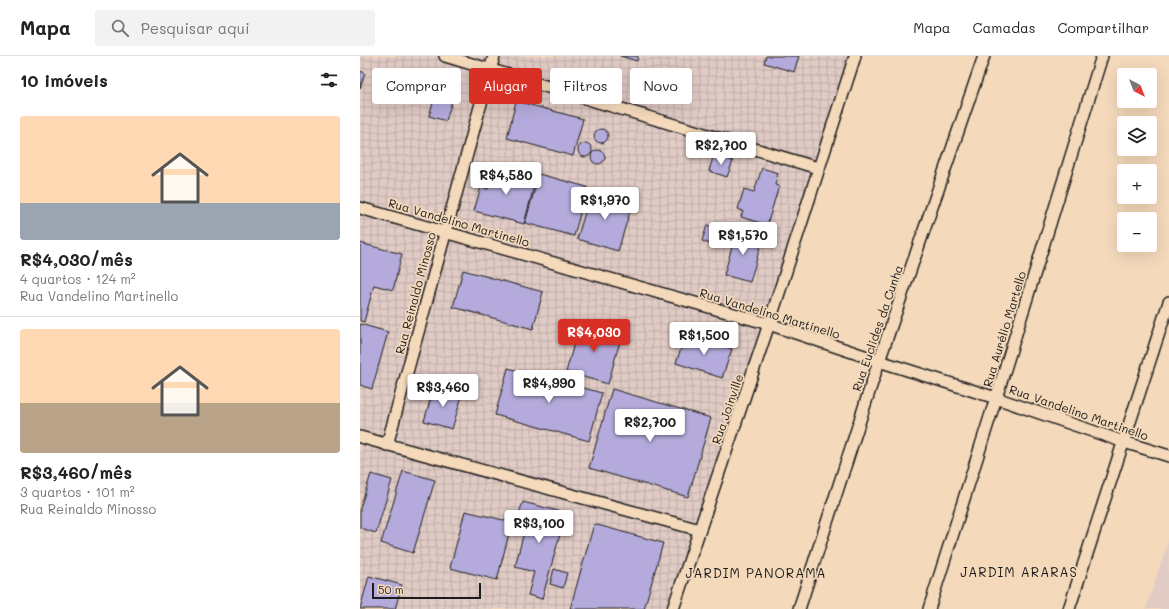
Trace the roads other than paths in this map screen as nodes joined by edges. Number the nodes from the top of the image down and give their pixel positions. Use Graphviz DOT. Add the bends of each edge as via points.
graph roads {
  1 [pos="445,56"];
  2 [pos="494,56"];
  3 [pos="855,56"];
  4 [pos="984,56"];
  5 [pos="1102,56"];
  6 [pos="487,68"];
  7 [pos="491,68"];
  8 [pos="542,84"];
  9 [pos="481,104"];
  10 [pos="818,168"];
  11 [pos="360,208"];
  12 [pos="446,232"];
  13 [pos="1169,302"];
  14 [pos="769,324"];
  15 [pos="879,361"];
  16 [pos="996,398"];
  17 [pos="360,437"];
  18 [pos="1124,442"];
  19 [pos="387,445"];
  20 [pos="1169,456"];
  21 [pos="700,530"];
  22 [pos="673,609"];
  23 [pos="799,609"];
  24 [pos="929,609"];
  25 [pos="1069,609"];
  1 -- 6 [label="street"];
  2 -- 7 [label="street, Rua Reinaldo Minosso"];
  3 -- 10 [label="street, Rua Joinville"];
  4 -- 15 [label="street, Rua Euclides da Cunha"];
  5 -- 16 [label="street, Rua Aurélio Martello"];
  8 -- 10 [label="street"];
  9 -- 12 [label="street, Rua Reinaldo Minosso"];
  10 -- 14 [label="street, Rua Joinville"];
  11 -- 12 [label="street, Rua Vandelino Martinello"];
  12 -- 14 [label="street, Rua Vandelino Martinello"];
  12 -- 19 [label="street, Rua Reinaldo Minosso"];
  13 -- 18 [label="street"];
  14 -- 15 [label="street, Rua Vandelino Martinello"];
  14 -- 21 [label="street, Rua Joinville"];
  15 -- 16 [label="street, Rua Vandelino Martinello"];
  15 -- 23 [label="street, Rua Euclides da Cunha"];
  16 -- 18 [label="street, Rua Vandelino Martinello"];
  16 -- 24 [label="street, Rua Aurélio Martello"];
  17 -- 19 [label="street"];
  18 -- 20 [label="street, Rua Vandelino Martinello"];
  18 -- 25 [label="street"];
  19 -- 21 [label="street"];
  21 -- 22 [label="street, Rua Joinville"];
}
